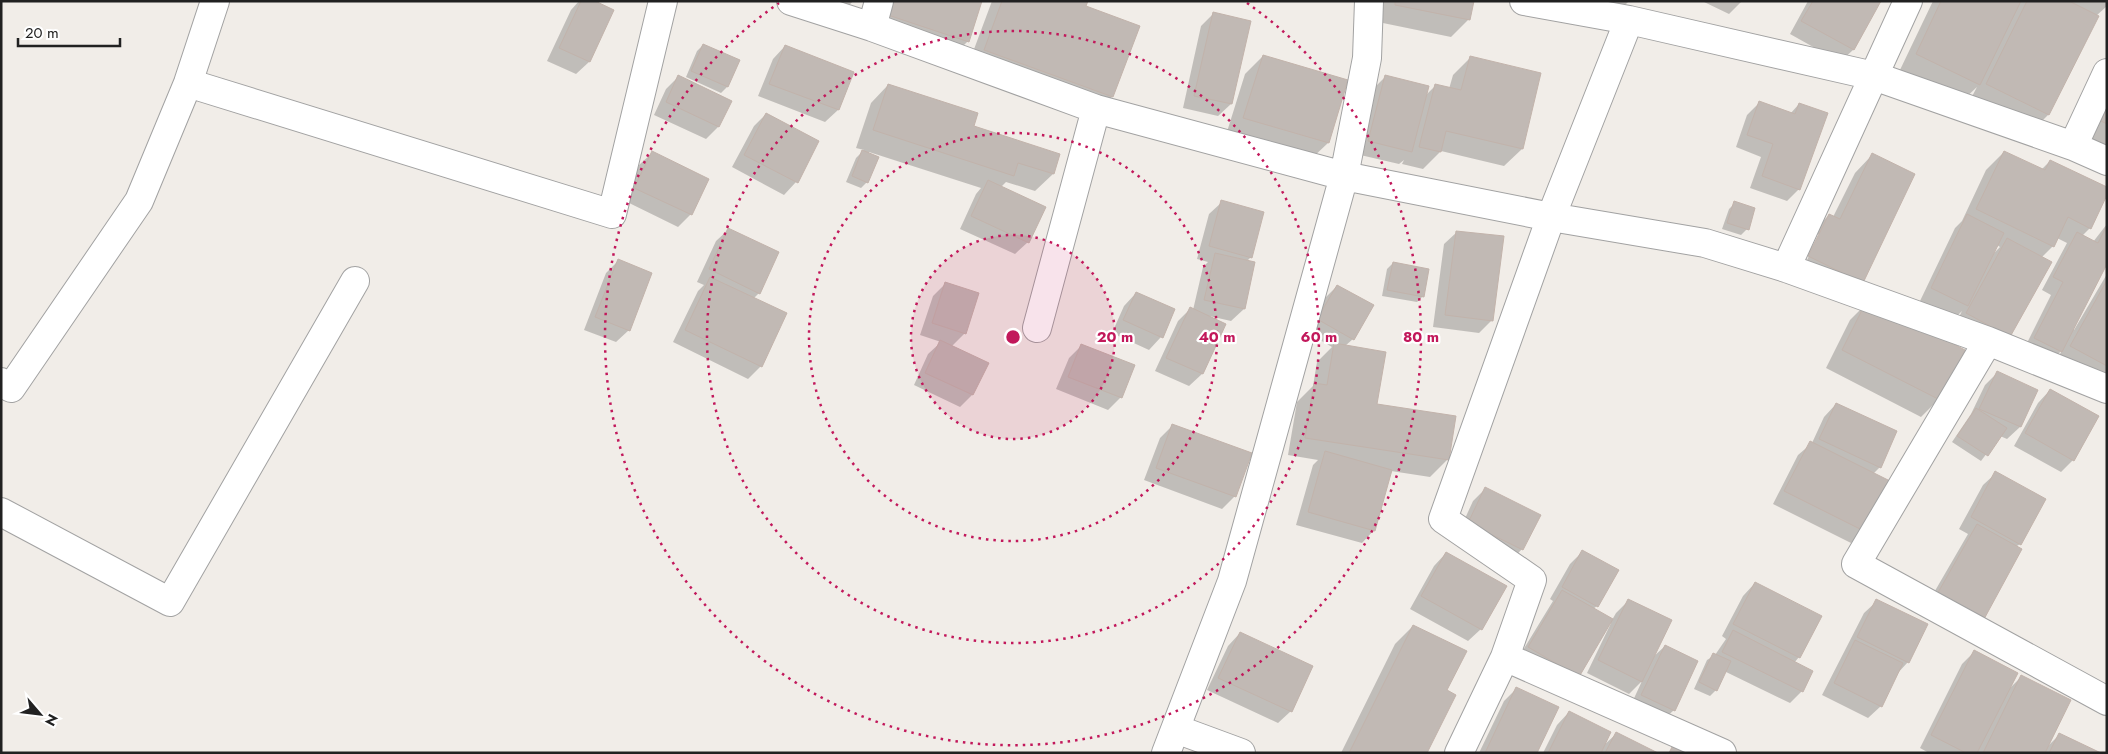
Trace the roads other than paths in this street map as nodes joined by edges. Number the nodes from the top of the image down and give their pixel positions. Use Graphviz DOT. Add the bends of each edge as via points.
graph roads {
  1 [pos="214,1"];
  2 [pos="663,1"];
  3 [pos="791,1"];
  4 [pos="879,1"];
  5 [pos="1369,1"];
  6 [pos="1524,1"];
  7 [pos="1908,1"];
  8 [pos="1629,20"];
  9 [pos="872,27"];
  10 [pos="2107,73"];
  11 [pos="1874,76"];
  12 [pos="188,83"];
  13 [pos="1096,110"];
  14 [pos="2073,146"];
  15 [pos="2107,161"];
  16 [pos="1344,176"];
  17 [pos="1551,217"];
  18 [pos="1786,268"];
  19 [pos="355,281"];
  20 [pos="1037,328"];
  21 [pos="1988,341"];
  22 [pos="2107,388"];
  23 [pos="4,391"];
  24 [pos="1,512"];
  25 [pos="1505,657"];
  26 [pos="2107,701"];
  27 [pos="1171,741"];
  28 [pos="1241,753"];
  29 [pos="1460,753"];
  30 [pos="1722,753"];
  1 -- 12 [label="street"];
  2 -- 12 [label="street" via="612,214"];
  3 -- 9 [label="street"];
  4 -- 9 [label="street"];
  5 -- 16 [label="street" via="1367,58"];
  6 -- 8 [label="street"];
  7 -- 11 [label="street"];
  8 -- 11 [label="street"];
  8 -- 17 [label="street"];
  9 -- 13 [label="street"];
  10 -- 14 [label="street"];
  11 -- 14 [label="street"];
  11 -- 18 [label="street"];
  12 -- 23 [label="street" via="139,201"];
  13 -- 16 [label="street"];
  13 -- 20 [label="street"];
  14 -- 15 [label="street"];
  16 -- 17 [label="street"];
  16 -- 27 [label="street" via="1232,582"];
  17 -- 18 [label="street" via="1705,243"];
  17 -- 25 [label="street" via="1443,519 1532,580"];
  18 -- 21 [label="street"];
  19 -- 24 [label="street" via="170,602"];
  21 -- 22 [label="street"];
  21 -- 26 [label="street" via="1856,564"];
  25 -- 29 [label="street"];
  25 -- 30 [label="street"];
  27 -- 28 [label="street"];
}
